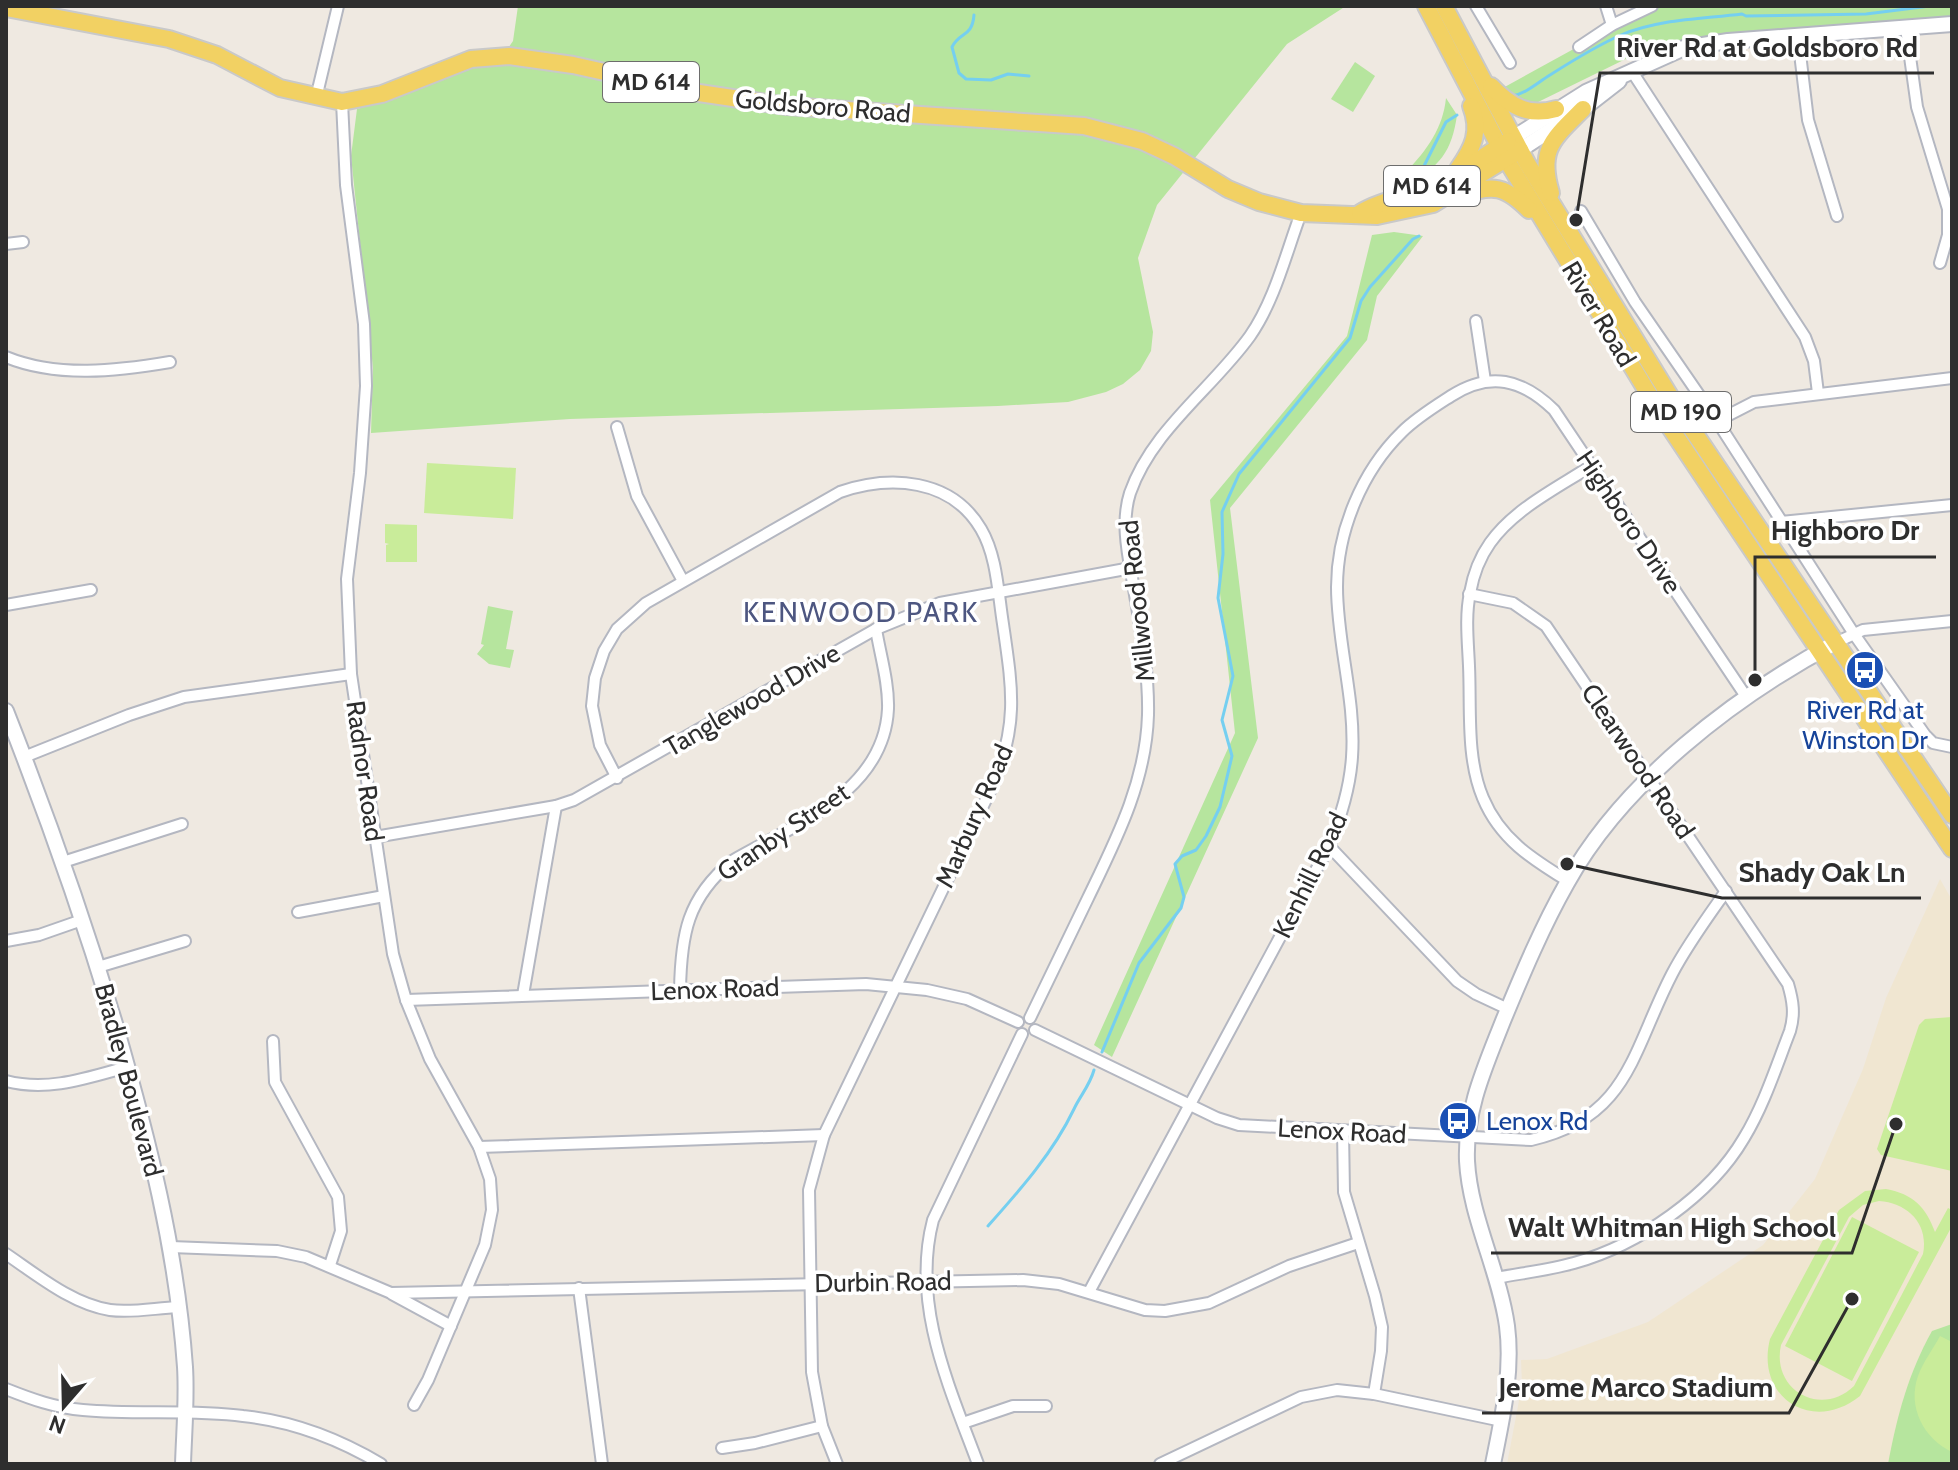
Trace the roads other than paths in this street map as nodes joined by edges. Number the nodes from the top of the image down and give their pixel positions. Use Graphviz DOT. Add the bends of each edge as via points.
graph roads {
  1 [pos="338,6"];
  2 [pos="1426,6"];
  3 [pos="1444,6"];
  4 [pos="1476,6"];
  5 [pos="1606,6"];
  6 [pos="1652,6"];
  7 [pos="6,8"];
  8 [pos="1952,24"];
  9 [pos="1612,25"];
  10 [pos="1906,28"];
  11 [pos="1798,37"];
  12 [pos="1579,47"];
  13 [pos="1510,63"];
  14 [pos="1457,67"];
  15 [pos="1631,70"];
  16 [pos="1480,76"];
  17 [pos="316,98"];
  18 [pos="342,102"];
  19 [pos="1556,109"];
  20 [pos="1583,109"];
  21 [pos="1509,149"];
  22 [pos="1452,177"];
  23 [pos="1433,204"];
  24 [pos="1556,211"];
  25 [pos="1581,211"];
  26 [pos="1301,213"];
  27 [pos="1360,213"];
  28 [pos="1837,216"];
  29 [pos="23,242"];
  30 [pos="6,244"];
  31 [pos="1562,253"];
  32 [pos="1940,263"];
  33 [pos="1476,321"];
  34 [pos="6,357"];
  35 [pos="170,362"];
  36 [pos="1952,378"];
  37 [pos="1485,381"];
  38 [pos="1818,393"];
  39 [pos="1717,421"];
  40 [pos="617,427"];
  41 [pos="1591,466"];
  42 [pos="1952,505"];
  43 [pos="1781,522"];
  44 [pos="1131,568"];
  45 [pos="683,581"];
  46 [pos="91,590"];
  47 [pos="998,591"];
  48 [pos="1469,594"];
  49 [pos="6,605"];
  50 [pos="1952,621"];
  51 [pos="876,629"];
  52 [pos="1854,634"];
  53 [pos="1835,643"];
  54 [pos="1818,652"];
  55 [pos="351,674"];
  56 [pos="1747,698"];
  57 [pos="6,711"];
  58 [pos="1952,747"];
  59 [pos="24,757"];
  60 [pos="1651,777"];
  61 [pos="617,778"];
  62 [pos="556,806"];
  63 [pos="1952,815"];
  64 [pos="182,824"];
  65 [pos="375,837"];
  66 [pos="1329,846"];
  67 [pos="1952,849"];
  68 [pos="63,862"];
  69 [pos="1568,881"];
  70 [pos="1726,891"];
  71 [pos="384,896"];
  72 [pos="298,912"];
  73 [pos="82,920"];
  74 [pos="6,941"];
  75 [pos="185,941"];
  76 [pos="98,967"];
  77 [pos="895,985"];
  78 [pos="680,990"];
  79 [pos="523,995"];
  80 [pos="406,1000"];
  81 [pos="1508,1009"];
  82 [pos="1030,1018"];
  83 [pos="1018,1022"];
  84 [pos="1035,1030"];
  85 [pos="1022,1034"];
  86 [pos="273,1041"];
  87 [pos="127,1067"];
  88 [pos="6,1081"];
  89 [pos="1190,1106"];
  90 [pos="1343,1131"];
  91 [pos="824,1135"];
  92 [pos="1468,1138"];
  93 [pos="479,1147"];
  94 [pos="1358,1243"];
  95 [pos="171,1247"];
  96 [pos="6,1254"];
  97 [pos="330,1265"];
  98 [pos="1496,1278"];
  99 [pos="927,1280"];
  100 [pos="809,1283"];
  101 [pos="579,1288"];
  102 [pos="466,1290"];
  103 [pos="1089,1292"];
  104 [pos="391,1293"];
  105 [pos="178,1307"];
  106 [pos="451,1326"];
  107 [pos="6,1389"];
  108 [pos="1374,1394"];
  109 [pos="414,1405"];
  110 [pos="1046,1406"];
  111 [pos="185,1412"];
  112 [pos="1502,1421"];
  113 [pos="963,1423"];
  114 [pos="822,1426"];
  115 [pos="722,1448"];
  116 [pos="373,1462"];
  117 [pos="183,1464"];
  118 [pos="602,1464"];
  119 [pos="837,1464"];
  120 [pos="978,1464"];
  121 [pos="1160,1464"];
  122 [pos="1493,1464"];
  1 -- 17 [label="street"];
  2 -- 14 [label="main road, River Road / MD 190"];
  3 -- 16 [label="main road, River Road / MD 190"];
  4 -- 13 [label="street"];
  5 -- 9 [label="street"];
  6 -- 9 [label="street"];
  7 -- 17 [label="main road, Goldsboro Road / MD 614" via="169,39 217,55 280,88"];
  8 -- 10 [label="main road, Goldsboro Road / MD 614"];
  9 -- 12 [label="street"];
  10 -- 11 [label="main road, Goldsboro Road / MD 614"];
  10 -- 32 [label="street" via="1917,107 1948,209"];
  11 -- 15 [label="main road, Goldsboro Road / MD 614" via="1684,48"];
  11 -- 28 [label="street" via="1808,120"];
  14 -- 21 [label="main road, River Road / MD 190"];
  14 -- 22 [label="main road" via="1476,126 1473,147"];
  15 -- 19 [label="main road, Goldsboro Road / MD 614"];
  15 -- 20 [label="main road, Goldsboro Road / MD 614"];
  15 -- 38 [label="street" via="1805,337"];
  16 -- 19 [label="main road" via="1510,105 1543,113"];
  16 -- 21 [label="main road, River Road / MD 190"];
  17 -- 18 [label="main road, Goldsboro Road / MD 614"];
  18 -- 26 [label="main road, Goldsboro Road / MD 614" via="382,94 471,59 528,57 787,106 1084,126 1142,141 1228,189"];
  18 -- 55 [label="street, Radnor Road" via="366,386 347,579"];
  19 -- 21 [label="main road, Goldsboro Road / MD 614"];
  20 -- 21 [label="main road, Goldsboro Road / MD 614"];
  20 -- 24 [label="main road" via="1548,150 1545,168"];
  21 -- 22 [label="main road, Goldsboro Road / MD 614"];
  21 -- 23 [label="main road, Goldsboro Road / MD 614"];
  21 -- 24 [label="main road, River Road / MD 190"];
  21 -- 31 [label="main road, River Road / MD 190"];
  22 -- 27 [label="main road, Goldsboro Road / MD 614"];
  23 -- 27 [label="main road, Goldsboro Road / MD 614" via="1377,216"];
  23 -- 31 [label="main road" via="1483,187 1501,189 1537,218"];
  24 -- 53 [label="main road, River Road / MD 190" via="1673,401"];
  25 -- 39 [label="street" via="1635,302"];
  26 -- 27 [label="main road, Goldsboro Road / MD 614"];
  26 -- 44 [label="street, Millwood Road" via="1252,333 1154,445 1139,472 1126,515"];
  29 -- 30 [label="street"];
  31 -- 54 [label="main road, River Road / MD 190"];
  33 -- 37 [label="street"];
  34 -- 35 [label="street" via="68,370 109,371"];
  36 -- 38 [label="street"];
  37 -- 41 [label="street, Highboro Drive" via="1511,382 1539,395"];
  37 -- 66 [label="street, Kenhill Road" via="1461,389 1402,432 1369,475 1349,517 1337,587 1352,758 1344,808"];
  38 -- 39 [label="street" via="1754,402"];
  39 -- 43 [label="street"];
  40 -- 45 [label="street" via="637,496"];
  41 -- 48 [label="street" via="1502,529 1480,560"];
  41 -- 56 [label="street, Highboro Drive"];
  42 -- 43 [label="street"];
  43 -- 52 [label="street"];
  44 -- 47 [label="street, Tanglewood Drive"];
  44 -- 82 [label="street, Millwood Road" via="1146,661 1148,717 1141,771 1125,823"];
  45 -- 47 [label="street, Marbury Road" via="840,492 888,481 938,490 965,508 981,529"];
  45 -- 61 [label="street, Marbury Road" via="628,618 604,651 592,706 600,745"];
  46 -- 49 [label="street"];
  47 -- 51 [label="street, Tanglewood Drive" via="940,603"];
  47 -- 77 [label="street, Marbury Road" via="1013,693 1008,741 993,785"];
  48 -- 60 [label="street, Clearwood Road" via="1513,603 1546,626"];
  48 -- 69 [label="street" via="1472,744 1483,798 1517,848"];
  50 -- 52 [label="street"];
  51 -- 61 [label="street, Tanglewood Drive"];
  51 -- 78 [label="street, Granby Street" via="888,705 875,758 836,800 717,873 691,911 684,932"];
  52 -- 53 [label="street"];
  52 -- 58 [label="street" via="1933,743"];
  53 -- 54 [label="main road"];
  53 -- 63 [label="main road, River Road / MD 190"];
  54 -- 56 [label="main road"];
  54 -- 67 [label="main road, River Road / MD 190"];
  55 -- 59 [label="street" via="184,697"];
  55 -- 65 [label="street, Radnor Road"];
  56 -- 60 [label="main road"];
  57 -- 59 [label="main road, Bradley Boulevard"];
  59 -- 68 [label="main road, Bradley Boulevard"];
  60 -- 69 [label="main road"];
  60 -- 70 [label="street, Clearwood Road"];
  61 -- 62 [label="street, Tanglewood Drive"];
  62 -- 65 [label="street, Tanglewood Drive"];
  62 -- 79 [label="street"];
  64 -- 68 [label="street"];
  65 -- 71 [label="street, Radnor Road"];
  66 -- 81 [label="street" via="1457,981"];
  66 -- 89 [label="street, Kenhill Road"];
  68 -- 73 [label="main road, Bradley Boulevard"];
  69 -- 81 [label="main road"];
  70 -- 92 [label="street, Lenox Road" via="1671,975 1625,1077 1608,1102 1559,1134 1531,1140"];
  70 -- 98 [label="street, Clearwood Road" via="1788,984 1793,1002 1790,1031 1744,1138 1686,1205 1622,1245 1575,1262"];
  71 -- 72 [label="street"];
  71 -- 80 [label="street, Radnor Road"];
  73 -- 74 [label="street"];
  73 -- 76 [label="main road, Bradley Boulevard"];
  75 -- 76 [label="street"];
  76 -- 87 [label="main road, Bradley Boulevard"];
  77 -- 78 [label="street, Lenox Road"];
  77 -- 83 [label="street, Lenox Road" via="967,999"];
  77 -- 91 [label="street, Marbury Road"];
  78 -- 79 [label="street, Lenox Road"];
  79 -- 80 [label="street, Lenox Road"];
  80 -- 93 [label="street, Radnor Road" via="430,1059"];
  81 -- 92 [label="main road" via="1477,1087"];
  82 -- 83 [label="street"];
  82 -- 84 [label="street"];
  83 -- 85 [label="street"];
  84 -- 85 [label="street"];
  84 -- 89 [label="street, Lenox Road"];
  85 -- 99 [label="street" via="933,1220 926,1247"];
  86 -- 97 [label="street" via="275,1082 338,1197 341,1231"];
  87 -- 88 [label="street" via="66,1084"];
  87 -- 95 [label="main road, Bradley Boulevard"];
  89 -- 90 [label="street, Lenox Road" via="1239,1125"];
  89 -- 103 [label="street, Kenhill Road"];
  90 -- 92 [label="street, Lenox Road"];
  90 -- 94 [label="street" via="1344,1192"];
  91 -- 93 [label="street"];
  91 -- 100 [label="street, Marbury Road" via="809,1190"];
  92 -- 98 [label="main road" via="1470,1188"];
  93 -- 102 [label="street, Radnor Road" via="490,1179 492,1210 485,1245"];
  94 -- 103 [label="street, Durbin Road" via="1186,1309 1145,1310"];
  94 -- 108 [label="street" via="1382,1327"];
  95 -- 97 [label="street, Durbin Road" via="277,1251"];
  95 -- 105 [label="main road, Bradley Boulevard"];
  96 -- 105 [label="street" via="90,1305 126,1311"];
  97 -- 104 [label="street, Durbin Road"];
  98 -- 112 [label="main road" via="1507,1326"];
  99 -- 100 [label="street, Durbin Road"];
  99 -- 103 [label="street, Durbin Road" via="1023,1280"];
  99 -- 113 [label="street" via="935,1346"];
  100 -- 101 [label="street, Durbin Road"];
  100 -- 114 [label="street, Marbury Road" via="812,1372"];
  101 -- 102 [label="street, Durbin Road"];
  101 -- 118 [label="street"];
  102 -- 104 [label="street, Durbin Road"];
  102 -- 106 [label="street, Radnor Road"];
  104 -- 106 [label="street, Durbin Road"];
  105 -- 111 [label="main road, Bradley Boulevard"];
  106 -- 109 [label="street, Radnor Road"];
  107 -- 111 [label="street" via="36,1402 81,1410"];
  108 -- 112 [label="street"];
  108 -- 121 [label="street" via="1337,1390 1301,1397"];
  110 -- 113 [label="street" via="1013,1406"];
  111 -- 116 [label="street" via="280,1422 328,1437"];
  111 -- 117 [label="main road, Bradley Boulevard"];
  112 -- 122 [label="main road"];
  113 -- 120 [label="street"];
  114 -- 115 [label="street"];
  114 -- 119 [label="street, Marbury Road"];
}
